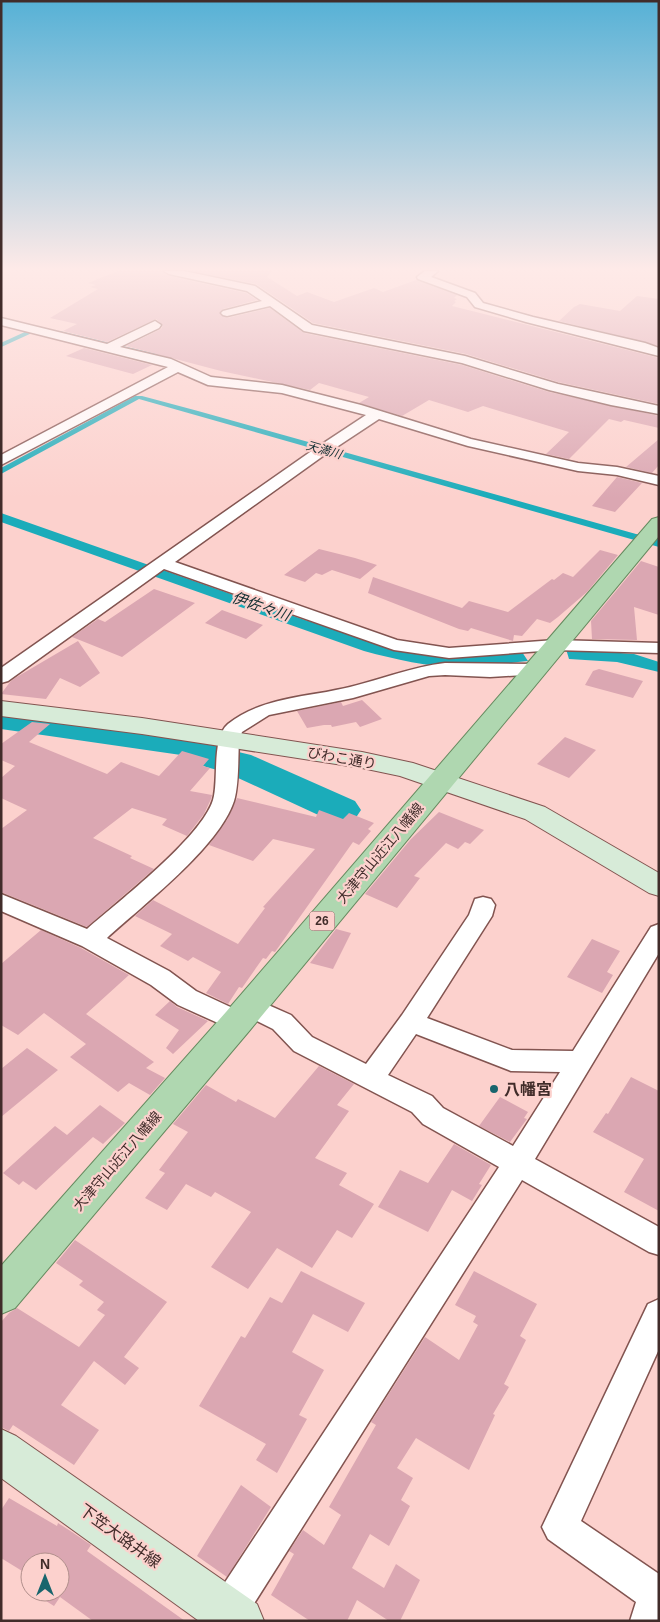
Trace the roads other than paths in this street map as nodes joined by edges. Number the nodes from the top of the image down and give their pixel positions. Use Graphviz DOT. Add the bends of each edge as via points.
graph roads {
  1 [pos="110,347"];
  2 [pos="400,347"];
  3 [pos="644,347"];
  4 [pos="659,352"];
  5 [pos="177,367"];
  6 [pos="659,410"];
  7 [pos="376,415"];
  8 [pos="1,461"];
  9 [pos="659,481"];
  10 [pos="649,534"];
  11 [pos="162,563"];
  12 [pos="555,645"];
  13 [pos="659,648"];
  14 [pos="465,662"];
  15 [pos="534,670"];
  16 [pos="1,678"];
  17 [pos="1,708"];
  18 [pos="229,740"];
  19 [pos="441,780"];
  20 [pos="659,886"];
  21 [pos="1,902"];
  22 [pos="483,905"];
  23 [pos="659,932"];
  24 [pos="90,940"];
  25 [pos="244,1014"];
  26 [pos="411,1022"];
  27 [pos="580,1062"];
  28 [pos="371,1078"];
  29 [pos="517,1164"];
  30 [pos="659,1242"];
  31 [pos="1,1295"];
  32 [pos="659,1314"];
  33 [pos="7,1465"];
  34 [pos="655,1604"];
  35 [pos="233,1617"];
  1 -- 5 [label="street"];
  2 -- 6 [label="street" via="465,360 554,388"];
  3 -- 4 [label="street"];
  5 -- 7 [label="street" via="208,381 282,390"];
  5 -- 8 [label="street"];
  7 -- 9 [label="street" via="510,452"];
  7 -- 11 [label="street"];
  10 -- 12 [label="main road, 大津守山近江八幡線 / 26"];
  11 -- 14 [label="street" via="394,645"];
  11 -- 16 [label="street"];
  12 -- 13 [label="street"];
  12 -- 14 [label="street"];
  12 -- 15 [label="main road, 大津守山近江八幡線 / 26"];
  14 -- 15 [label="street"];
  14 -- 18 [label="street" via="353,692 263,711 234,729"];
  15 -- 19 [label="main road, 大津守山近江八幡線 / 26"];
  17 -- 18 [label="street, びわこ通り"];
  18 -- 19 [label="street, びわこ通り" via="362,760"];
  18 -- 24 [label="street" via="224,798 218,814 198,841"];
  19 -- 20 [label="street, びわこ通り" via="535,813"];
  19 -- 25 [label="main road, 大津守山近江八幡線 / 26"];
  21 -- 24 [label="street"];
  22 -- 26 [label="street" via="480,916"];
  23 -- 27 [label="street"];
  24 -- 25 [label="street" via="160,978 187,998"];
  25 -- 28 [label="street" via="282,1022 303,1044"];
  25 -- 31 [label="main road, 大津守山近江八幡線 / 26"];
  26 -- 27 [label="street" via="511,1060"];
  26 -- 28 [label="street"];
  27 -- 29 [label="street"];
  28 -- 29 [label="street" via="422,1104 433,1116"];
  29 -- 30 [label="street"];
  29 -- 35 [label="street"];
  32 -- 34 [label="street" via="560,1527"];
  33 -- 35 [label="street, 下笠大路井線"];
}
